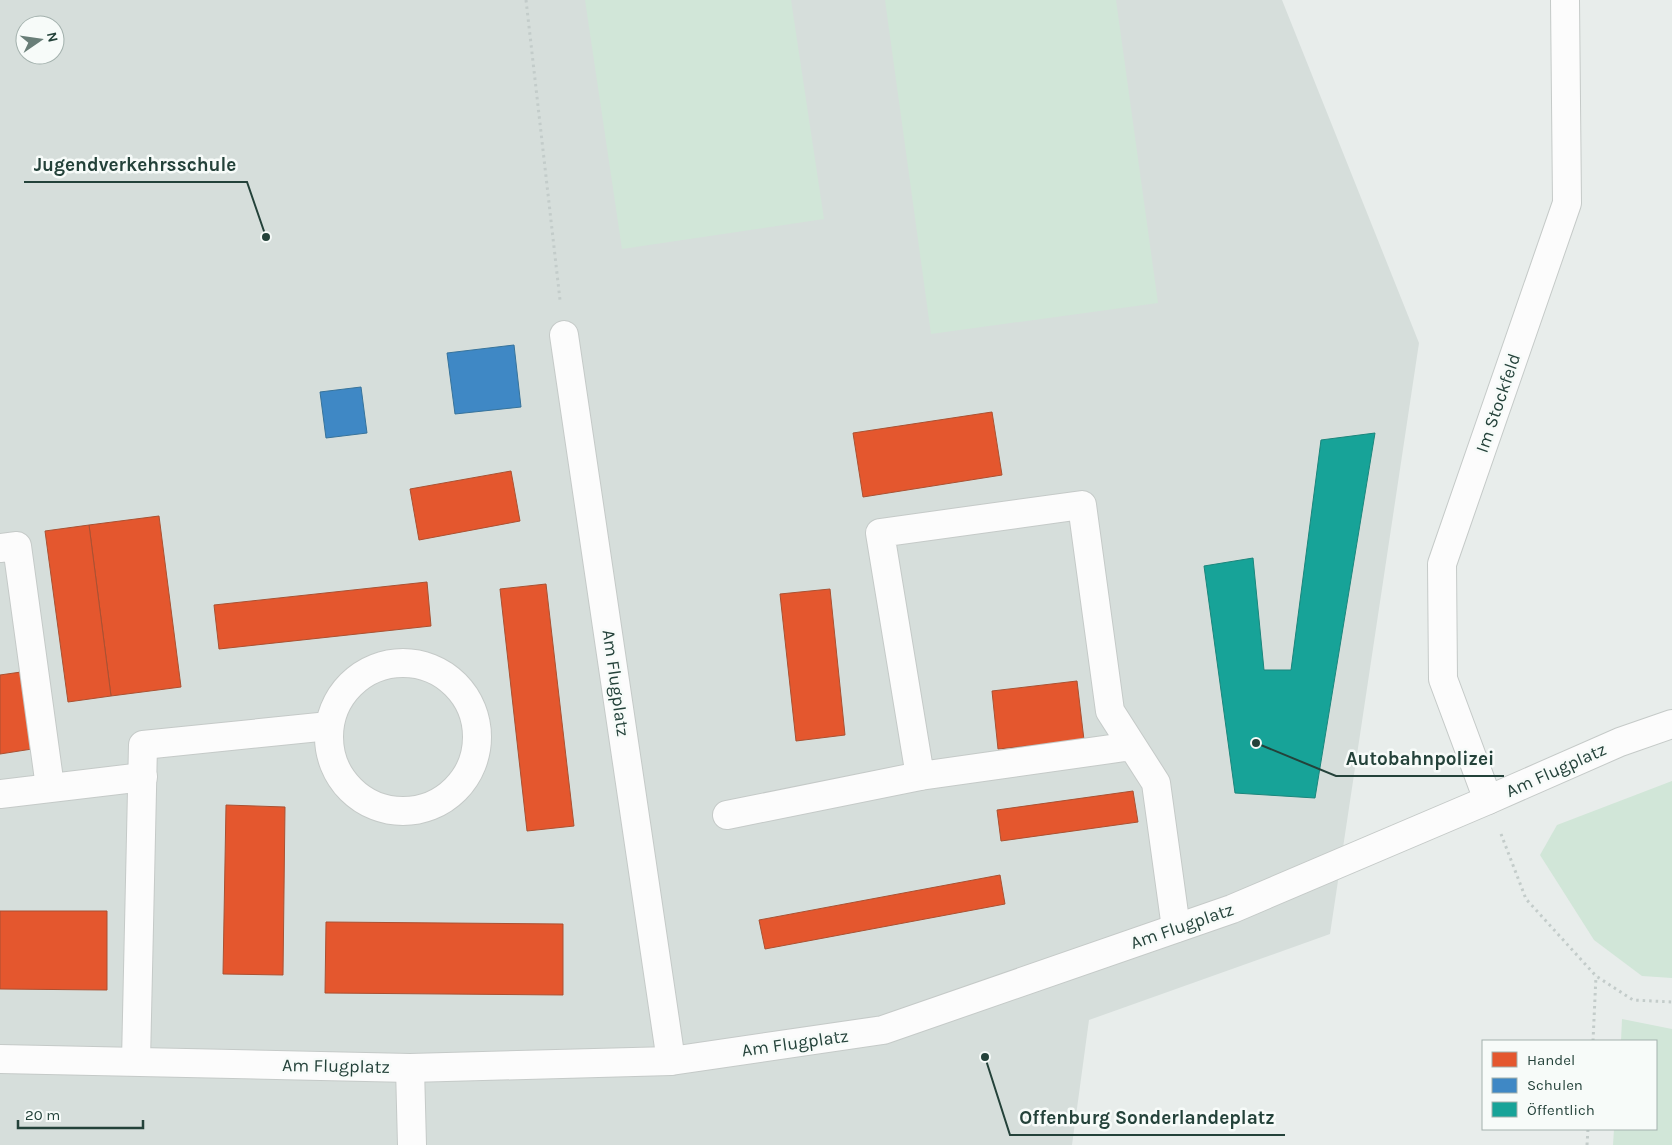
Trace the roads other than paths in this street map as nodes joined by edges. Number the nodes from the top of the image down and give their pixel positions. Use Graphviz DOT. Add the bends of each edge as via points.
graph roads {
  1 [pos="1565,0"];
  2 [pos="564,335"];
  3 [pos="0,548"];
  4 [pos="1672,724"];
  5 [pos="329,726"];
  6 [pos="1132,746"];
  7 [pos="920,776"];
  8 [pos="143,777"];
  9 [pos="50,787"];
  10 [pos="0,794"];
  11 [pos="1488,800"];
  12 [pos="726,815"];
  13 [pos="1176,928"];
  14 [pos="0,1059"];
  15 [pos="671,1061"];
  16 [pos="136,1062"];
  17 [pos="410,1068"];
  18 [pos="412,1145"];
  1 -- 11 [label="street, Im Stockfeld" via="1567,203 1442,564 1442,679"];
  2 -- 15 [label="street, Am Flugplatz"];
  3 -- 9 [label="street" via="18,546"];
  4 -- 11 [label="street, Am Flugplatz" via="1620,742"];
  5 -- 5 [label="street" via="330,750 338,772 352,791 372,804 394,811 417,810 440,802 459,786 472,765 477,740 474,715 463,693 445,676 422,665 398,663 373,668 352,682 337,702"];
  5 -- 8 [label="street" via="143,745"];
  6 -- 7 [label="street"];
  6 -- 7 [label="street" via="1110,711 1082,505 880,533"];
  6 -- 13 [label="street" via="1156,783"];
  7 -- 12 [label="street"];
  8 -- 9 [label="street"];
  8 -- 16 [label="street"];
  9 -- 10 [label="street"];
  11 -- 13 [label="street, Am Flugplatz" via="1232,909"];
  13 -- 15 [label="street, Am Flugplatz" via="883,1030"];
  14 -- 16 [label="street, Am Flugplatz"];
  15 -- 17 [label="street, Am Flugplatz"];
  16 -- 17 [label="street, Am Flugplatz"];
  17 -- 18 [label="street"];
}
